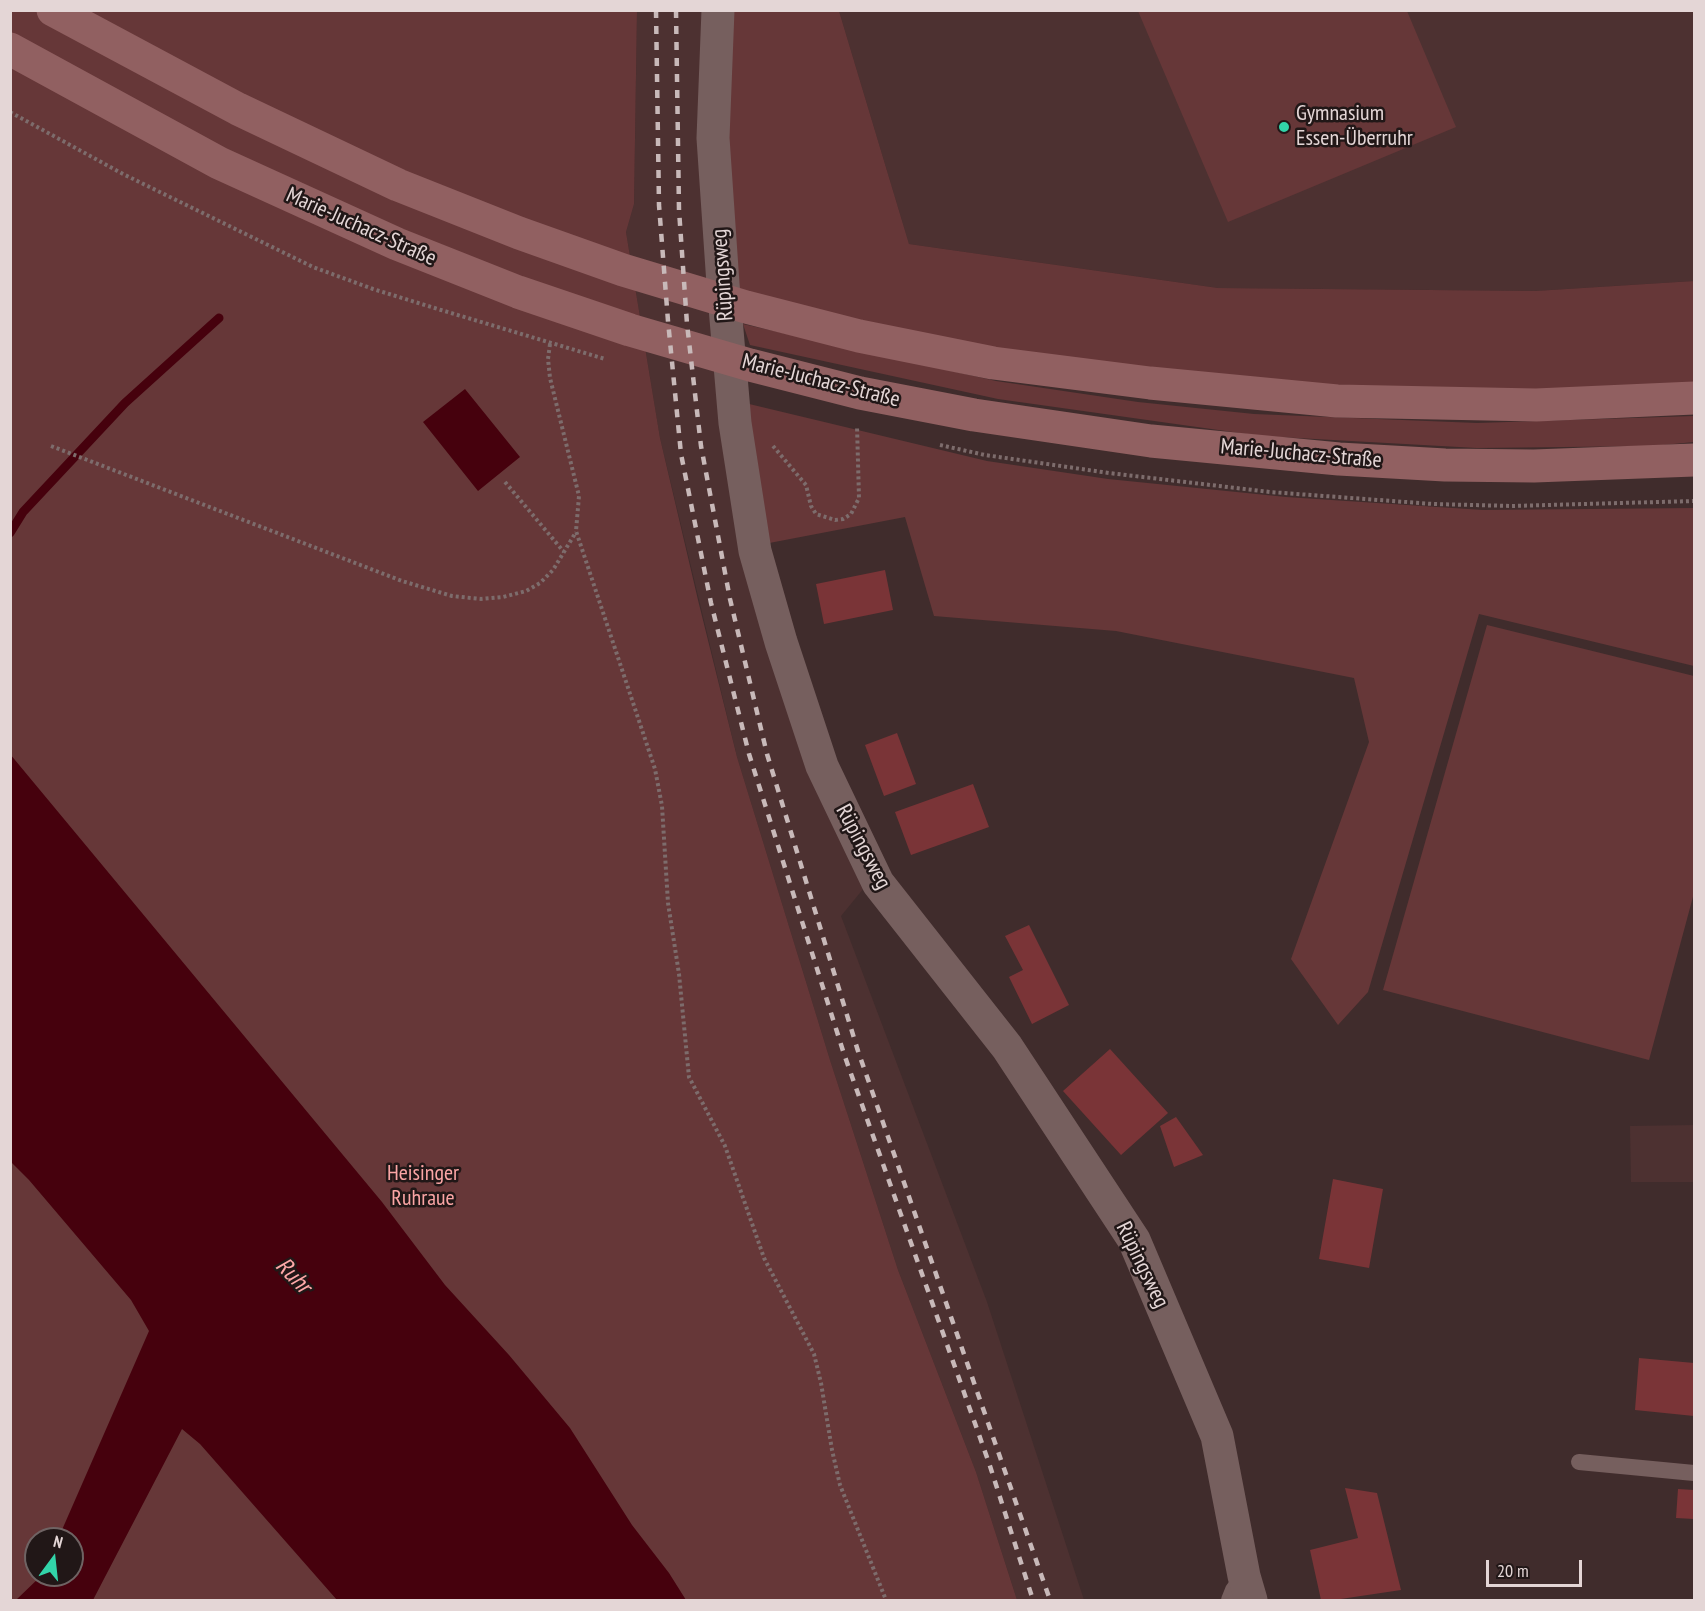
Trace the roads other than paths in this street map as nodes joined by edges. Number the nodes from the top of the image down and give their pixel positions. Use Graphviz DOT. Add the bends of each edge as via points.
graph roads {
  1 [pos="53,10"];
  2 [pos="718,10"];
  3 [pos="10,49"];
  4 [pos="1695,398"];
  5 [pos="1695,460"];
  6 [pos="1579,1462"];
  7 [pos="1695,1473"];
  8 [pos="1241,1592"];
  1 -- 4 [label="main road" via="238,110 398,184 519,233 623,270 859,336 993,363 1337,401 1536,405"];
  2 -- 8 [label="street, Rüpingsweg" via="713,138 735,423 755,551 781,642 822,766 878,883 1007,1047 1134,1240 1217,1436"];
  3 -- 5 [label="main road, Marie-Juchacz-Straße" via="229,168 408,249 630,330 860,393 974,416 1151,441 1339,459 1534,466"];
  6 -- 7 [label="lane"];
}
